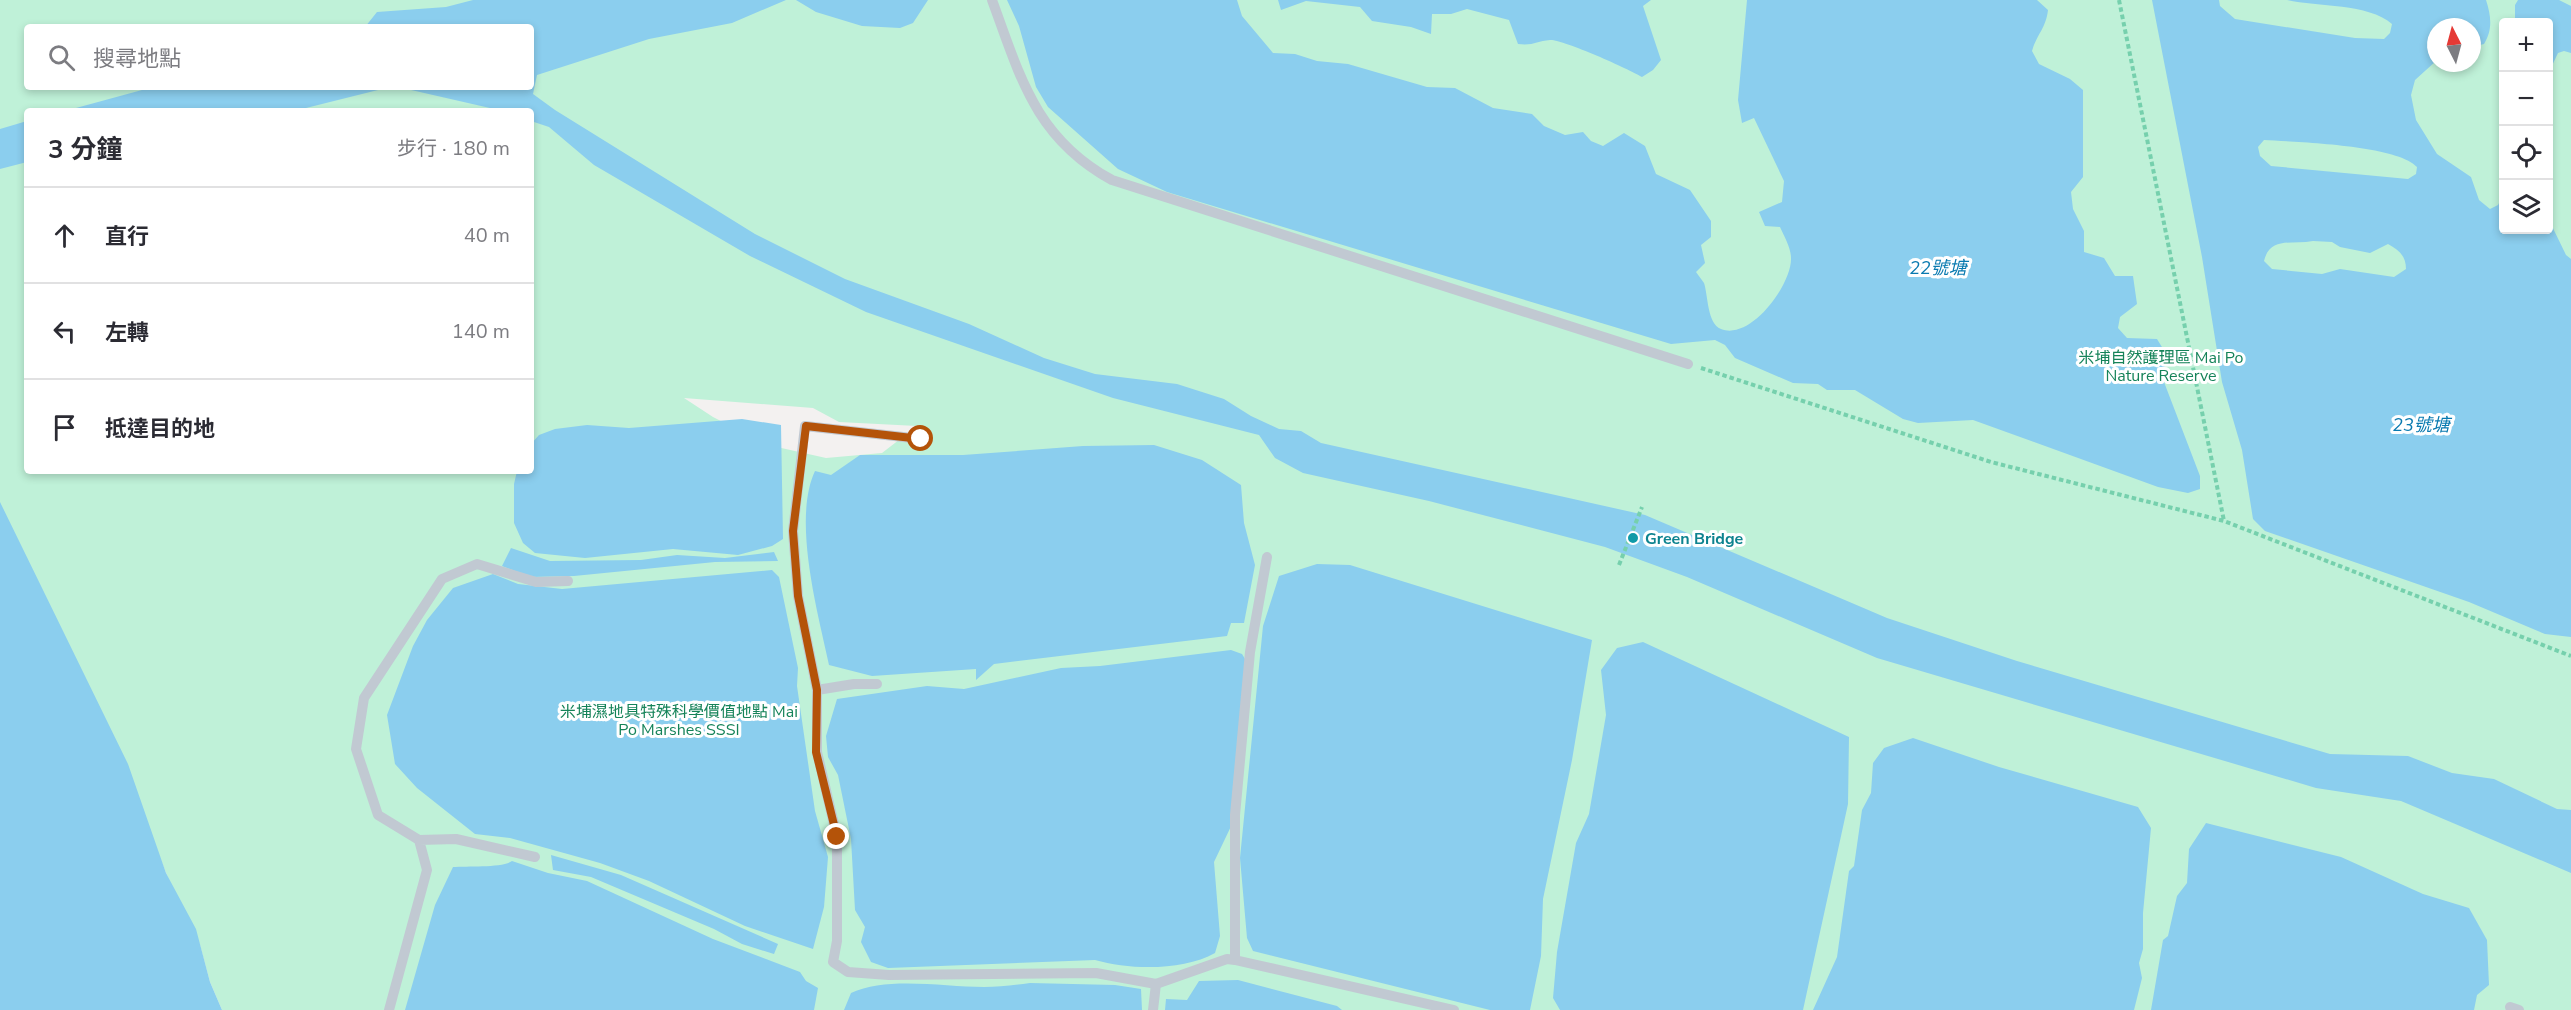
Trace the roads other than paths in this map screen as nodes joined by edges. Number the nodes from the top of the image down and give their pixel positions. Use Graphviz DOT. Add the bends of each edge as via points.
graph roads {
  1 [pos="992,0"];
  2 [pos="1688,364"];
  3 [pos="921,439"];
  4 [pos="1267,557"];
  5 [pos="568,581"];
  6 [pos="877,684"];
  7 [pos="817,690"];
  8 [pos="419,840"];
  9 [pos="535,857"];
  10 [pos="1235,960"];
  11 [pos="1156,984"];
  12 [pos="389,1010"];
  13 [pos="1153,1010"];
  14 [pos="1454,1010"];
  1 -- 2 [label="lane" via="1034,106 1059,139 1112,180"];
  3 -- 7 [label="lane" via="806,426 793,531 798,596"];
  4 -- 10 [label="lane" via="1250,652 1235,815"];
  5 -- 8 [label="lane" via="536,582 477,564 442,579 364,698 356,749 378,815"];
  6 -- 7 [label="lane"];
  7 -- 11 [label="lane" via="816,752 837,837 837,941 833,962 848,972 889,975 1096,973"];
  8 -- 9 [label="lane" via="456,839"];
  8 -- 12 [label="lane" via="427,870"];
  10 -- 11 [label="lane" via="1227,959"];
  10 -- 14 [label="lane"];
  11 -- 13 [label="lane"];
}
